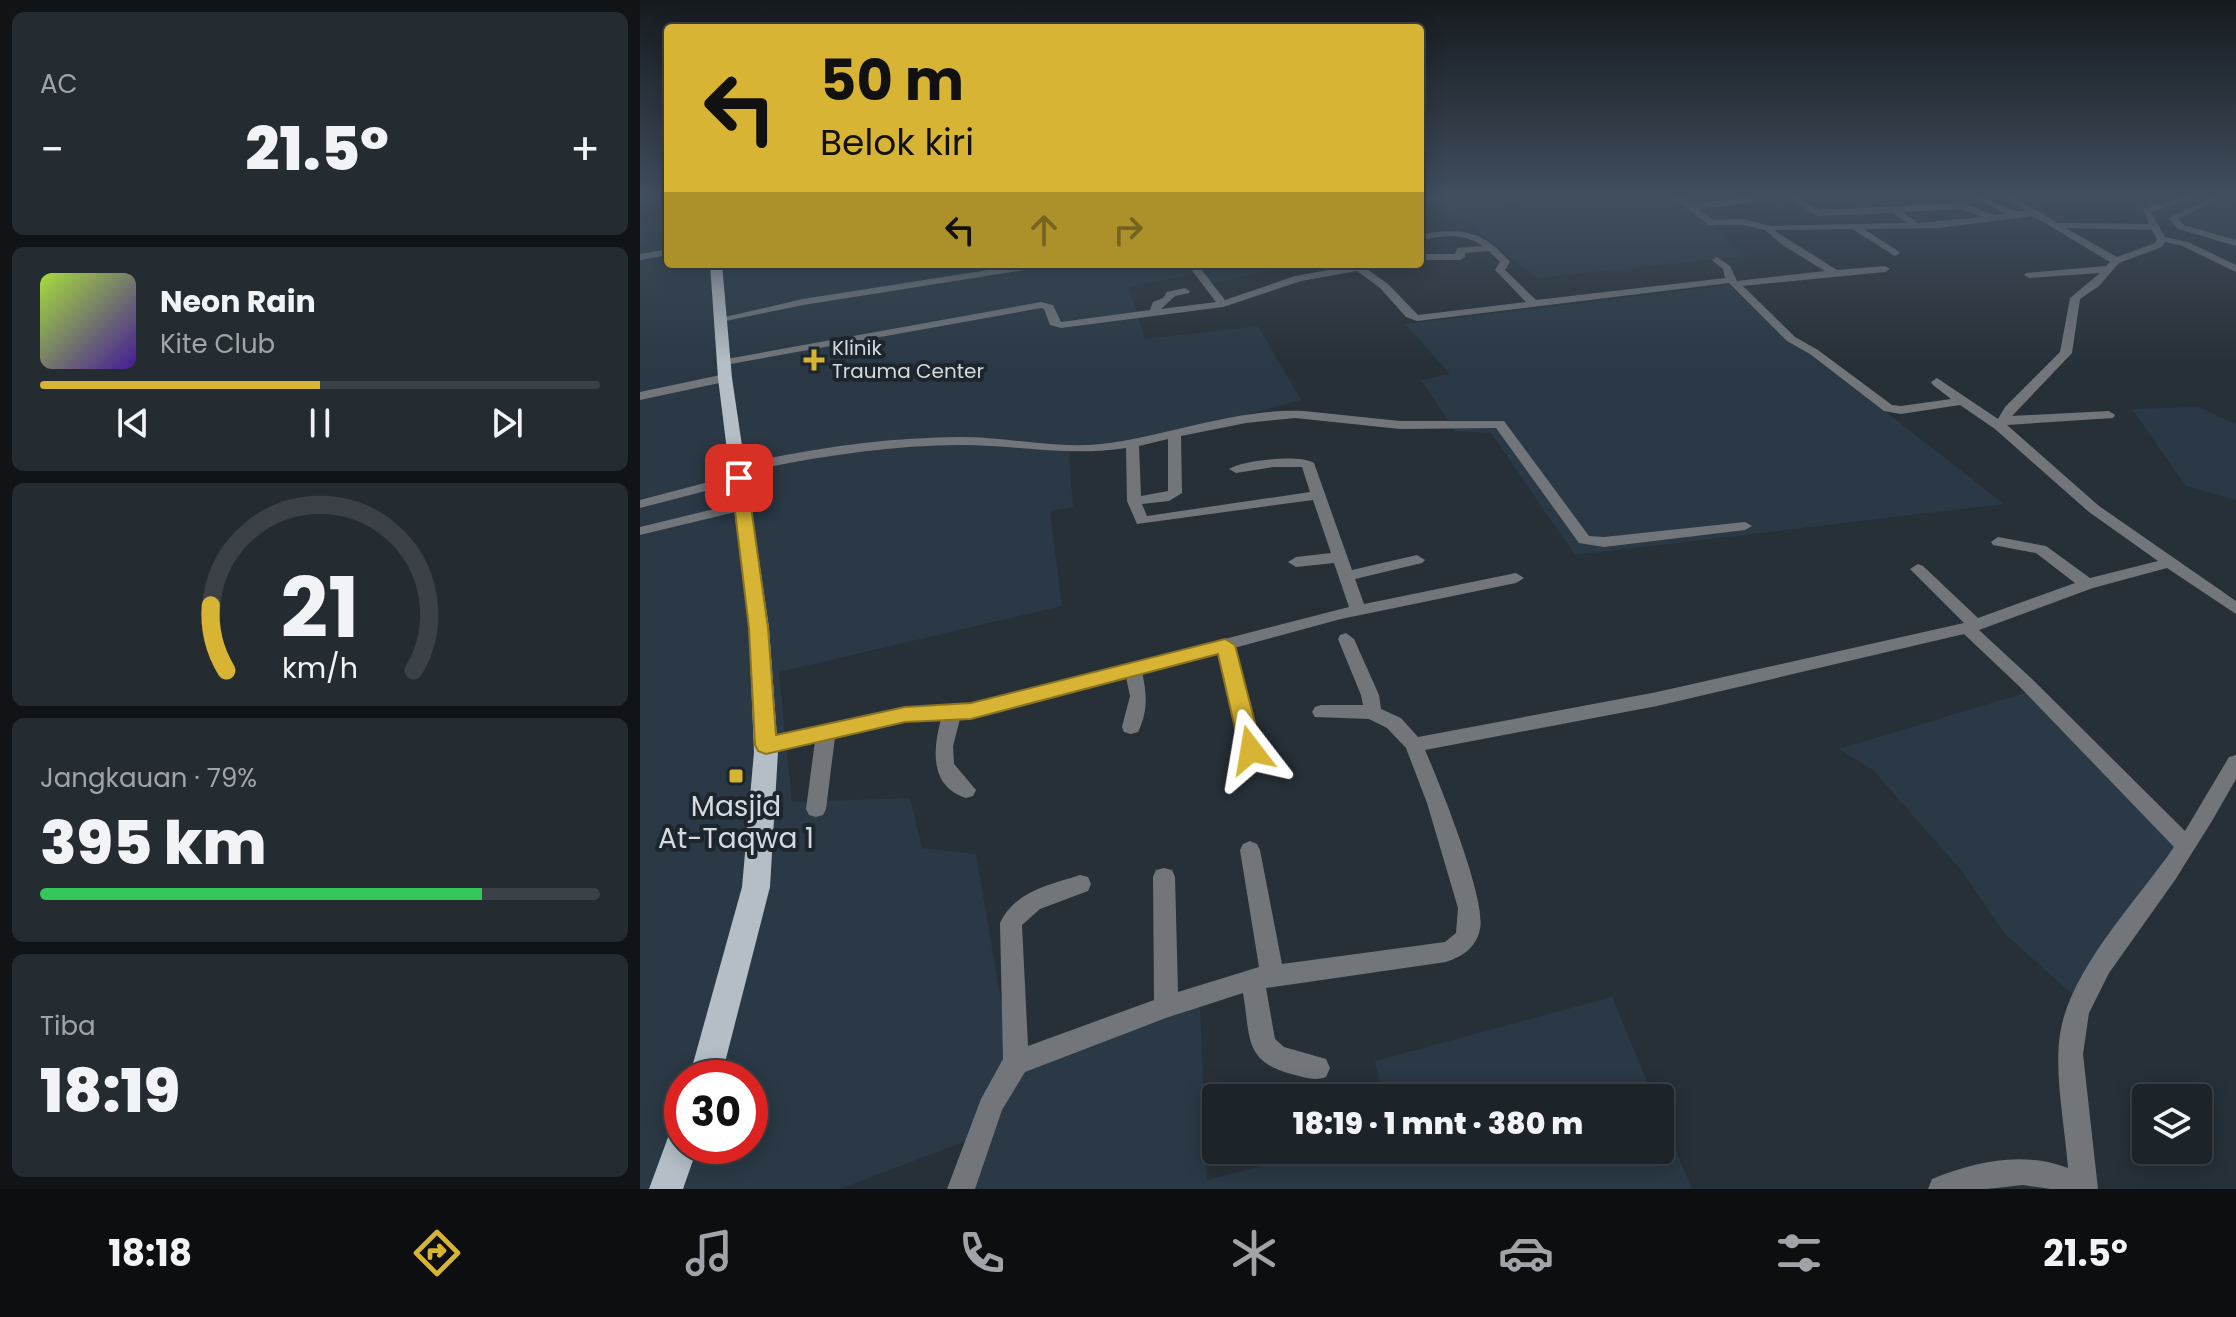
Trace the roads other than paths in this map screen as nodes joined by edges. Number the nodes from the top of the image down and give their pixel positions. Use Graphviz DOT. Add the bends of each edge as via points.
graph roads {
  1 [pos="1461,251"];
  2 [pos="1496,251"];
  3 [pos="1799,251"];
  4 [pos="2094,251"];
  5 [pos="2144,251"];
  6 [pos="2200,251"];
  7 [pos="664,253"];
  8 [pos="1424,255"];
  9 [pos="640,257"];
  10 [pos="1717,260"];
  11 [pos="2112,265"];
  12 [pos="716,268"];
  13 [pos="1013,268"];
  14 [pos="1195,268"];
  15 [pos="1347,268"];
  16 [pos="1360,268"];
  17 [pos="1885,269"];
  18 [pos="2236,269"];
  19 [pos="1835,273"];
  20 [pos="2029,275"];
  21 [pos="1180,279"];
  22 [pos="1733,282"];
  23 [pos="1210,287"];
  24 [pos="1185,291"];
  25 [pos="1533,303"];
  26 [pos="1223,304"];
  27 [pos="1154,313"];
  28 [pos="721,319"];
  29 [pos="725,370"];
  30 [pos="1937,382"];
  31 [pos="640,396"];
  32 [pos="1962,401"];
  33 [pos="2109,415"];
  34 [pos="2002,423"];
  35 [pos="1174,435"];
  36 [pos="1132,443"];
  37 [pos="1236,469"];
  38 [pos="738,474"];
  39 [pos="1318,495"];
  40 [pos="1134,501"];
  41 [pos="640,504"];
  42 [pos="743,506"];
  43 [pos="1745,526"];
  44 [pos="640,531"];
  45 [pos="1998,542"];
  46 [pos="1341,557"];
  47 [pos="1417,560"];
  48 [pos="1296,562"];
  49 [pos="2172,562"];
  50 [pos="1918,569"];
  51 [pos="1347,576"];
  52 [pos="1516,578"];
  53 [pos="2087,584"];
  54 [pos="2236,609"];
  55 [pos="1358,611"];
  56 [pos="1972,626"];
  57 [pos="1346,639"];
  58 [pos="1225,645"];
  59 [pos="1133,670"];
  60 [pos="952,712"];
  61 [pos="1321,712"];
  62 [pos="1373,713"];
  63 [pos="1131,727"];
  64 [pos="826,731"];
  65 [pos="766,745"];
  66 [pos="1414,745"];
  67 [pos="1251,750"];
  68 [pos="2236,762"];
  69 [pos="966,790"];
  70 [pos="816,809"];
  71 [pos="2186,846"];
  72 [pos="1250,850"];
  73 [pos="1164,877"];
  74 [pos="1080,884"];
  75 [pos="1262,977"];
  76 [pos="1166,1007"];
  77 [pos="710,1060"];
  78 [pos="1016,1063"];
  79 [pos="1317,1068"];
  80 [pos="675,1164"];
  81 [pos="2084,1188"];
  82 [pos="666,1189"];
  83 [pos="961,1189"];
  84 [pos="1942,1189"];
  1 -- 8 [label="street" via="1460,257"];
  2 -- 25 [label="street" via="1505,262 1500,270"];
  3 -- 19 [label="street"];
  4 -- 11 [label="street"];
  5 -- 11 [label="street"];
  6 -- 18 [label="street"];
  7 -- 9 [label="street"];
  10 -- 22 [label="street"];
  11 -- 20 [label="street"];
  11 -- 34 [label="street" via="2075,298 2066,353"];
  12 -- 28 [label="main road"];
  13 -- 28 [label="street"];
  14 -- 23 [label="street"];
  15 -- 26 [label="street"];
  16 -- 25 [label="street" via="1417,318"];
  17 -- 19 [label="street"];
  19 -- 22 [label="street"];
  21 -- 24 [label="street"];
  22 -- 25 [label="street"];
  22 -- 32 [label="street" via="1791,339 1888,408"];
  23 -- 24 [label="street"];
  23 -- 26 [label="street"];
  24 -- 27 [label="street" via="1171,294"];
  26 -- 27 [label="street"];
  27 -- 29 [label="street" via="1061,325 1054,323 1049,307 1041,305"];
  28 -- 29 [label="main road"];
  29 -- 31 [label="street"];
  29 -- 38 [label="main road"];
  30 -- 32 [label="street"];
  32 -- 34 [label="street"];
  33 -- 34 [label="street"];
  34 -- 49 [label="street" via="2071,491"];
  35 -- 36 [label="street"];
  35 -- 40 [label="street" via="1175,493"];
  35 -- 43 [label="street" via="1292,414 1371,424 1500,424 1584,540"];
  36 -- 38 [label="street" via="1074,449 983,442 872,445"];
  36 -- 40 [label="street"];
  37 -- 39 [label="street" via="1307,463"];
  38 -- 41 [label="street"];
  38 -- 42 [label="main road"];
  39 -- 40 [label="street" via="1156,521 1142,521"];
  39 -- 46 [label="street"];
  42 -- 44 [label="street"];
  42 -- 65 [label="main road" via="759,628"];
  45 -- 53 [label="street" via="2041,549"];
  46 -- 48 [label="street"];
  46 -- 51 [label="street"];
  47 -- 51 [label="street"];
  49 -- 53 [label="street"];
  49 -- 54 [label="street"];
  50 -- 56 [label="street"];
  51 -- 55 [label="street"];
  52 -- 55 [label="street"];
  53 -- 56 [label="street"];
  55 -- 58 [label="street"];
  56 -- 66 [label="street" via="1657,699"];
  56 -- 71 [label="street"];
  57 -- 62 [label="street"];
  58 -- 59 [label="street"];
  58 -- 67 [label="street"];
  59 -- 60 [label="street"];
  59 -- 63 [label="street" via="1139,696"];
  60 -- 64 [label="street" via="905,714"];
  60 -- 69 [label="street" via="943,761 947,775"];
  61 -- 62 [label="street"];
  62 -- 66 [label="street" via="1394,723"];
  64 -- 65 [label="street"];
  64 -- 70 [label="street"];
  65 -- 77 [label="main road" via="756,887"];
  66 -- 75 [label="street" via="1469,908 1469,934 1446,952"];
  68 -- 71 [label="street"];
  71 -- 81 [label="street" via="2096,969 2079,1005 2071,1054"];
  72 -- 75 [label="street"];
  73 -- 76 [label="street"];
  74 -- 78 [label="street" via="1033,902 1011,923"];
  75 -- 76 [label="street"];
  75 -- 79 [label="street" via="1264,1046 1278,1058"];
  76 -- 78 [label="street"];
  78 -- 83 [label="street" via="990,1103"];
  80 -- 82 [label="main road"];
  81 -- 84 [label="street" via="2036,1172 1964,1180"];
}
